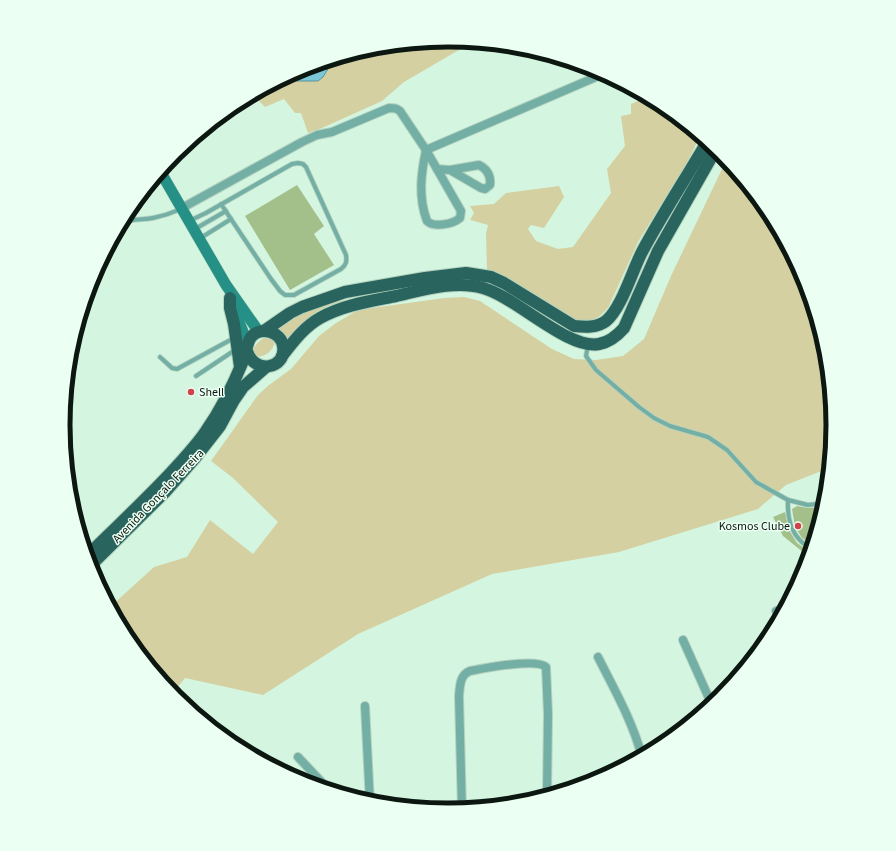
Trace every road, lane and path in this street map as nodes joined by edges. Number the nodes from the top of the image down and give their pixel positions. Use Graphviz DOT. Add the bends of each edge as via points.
graph roads {
  1 [pos="596,77"];
  2 [pos="704,147"];
  3 [pos="426,150"];
  4 [pos="713,155"];
  5 [pos="437,169"];
  6 [pos="450,170"];
  7 [pos="163,176"];
  8 [pos="222,204"];
  9 [pos="182,208"];
  10 [pos="226,211"];
  11 [pos="231,219"];
  12 [pos="130,220"];
  13 [pos="194,230"];
  14 [pos="226,285"];
  15 [pos="230,298"];
  16 [pos="261,331"];
  17 [pos="588,344"];
  18 [pos="242,345"];
  19 [pos="282,356"];
  20 [pos="160,357"];
  21 [pos="266,367"];
  22 [pos="196,376"];
  23 [pos="788,500"];
  24 [pos="818,504"];
  25 [pos="806,546"];
  26 [pos="92,551"];
  27 [pos="95,561"];
  28 [pos="683,640"];
  29 [pos="598,657"];
  30 [pos="709,699"];
  31 [pos="365,706"];
  32 [pos="640,751"];
  33 [pos="298,757"];
  34 [pos="322,782"];
  35 [pos="547,791"];
  36 [pos="370,796"];
  37 [pos="462,803"];
  1 -- 3 [label="street"];
  2 -- 16 [label="highway" via="642,252 614,312 606,321 596,326 574,326 504,283 490,277 466,273 345,292 302,307"];
  3 -- 5 [label="street"];
  3 -- 5 [label="street" via="421,191 427,221 434,225 457,221 460,218 460,211"];
  3 -- 9 [label="street" via="400,111 397,108 389,108 302,142"];
  4 -- 17 [label="highway" via="658,251 624,328 605,343"];
  5 -- 6 [label="street"];
  6 -- 6 [label="street" via="481,188 490,185 488,172 479,165"];
  7 -- 9 [label="main road"];
  8 -- 10 [label="lane"];
  8 -- 11 [label="lane" via="292,164 302,164 306,167 347,261 341,270 294,295 285,294 271,279"];
  8 -- 13 [label="lane"];
  9 -- 12 [label="lane" via="152,218"];
  9 -- 13 [label="main road"];
  10 -- 11 [label="lane"];
  10 -- 13 [label="lane"];
  11 -- 13 [label="lane"];
  13 -- 14 [label="main road"];
  14 -- 15 [label="main road"];
  14 -- 16 [label="main road"];
  15 -- 18 [label="highway" via="230,308"];
  16 -- 18 [label="highway"];
  16 -- 19 [label="highway" via="270,331 280,338 283,344"];
  17 -- 19 [label="highway" via="566,336 502,296 470,285 451,286 356,304 335,311 320,318 297,336"];
  17 -- 23 [label="lane" via="586,356 596,370 654,418 670,426 708,437 727,450 756,482"];
  18 -- 20 [label="lane" via="177,369 172,368"];
  18 -- 21 [label="highway" via="253,362"];
  18 -- 22 [label="lane"];
  18 -- 26 [label="highway, Avenida Gonçalo Ferreira" via="240,368 206,432 162,482"];
  19 -- 21 [label="highway" via="274,364"];
  21 -- 27 [label="highway, Avenida Gonçalo Ferreira" via="243,387 216,432 195,458 165,492"];
  23 -- 24 [label="lane" via="808,505"];
  23 -- 25 [label="lane" via="792,530"];
  28 -- 30 [label="street"];
  29 -- 32 [label="street" via="628,718"];
  31 -- 36 [label="street"];
  33 -- 34 [label="street"];
  35 -- 37 [label="street" via="547,671 544,665 535,663 502,666 470,671 463,676 460,687"];
}
